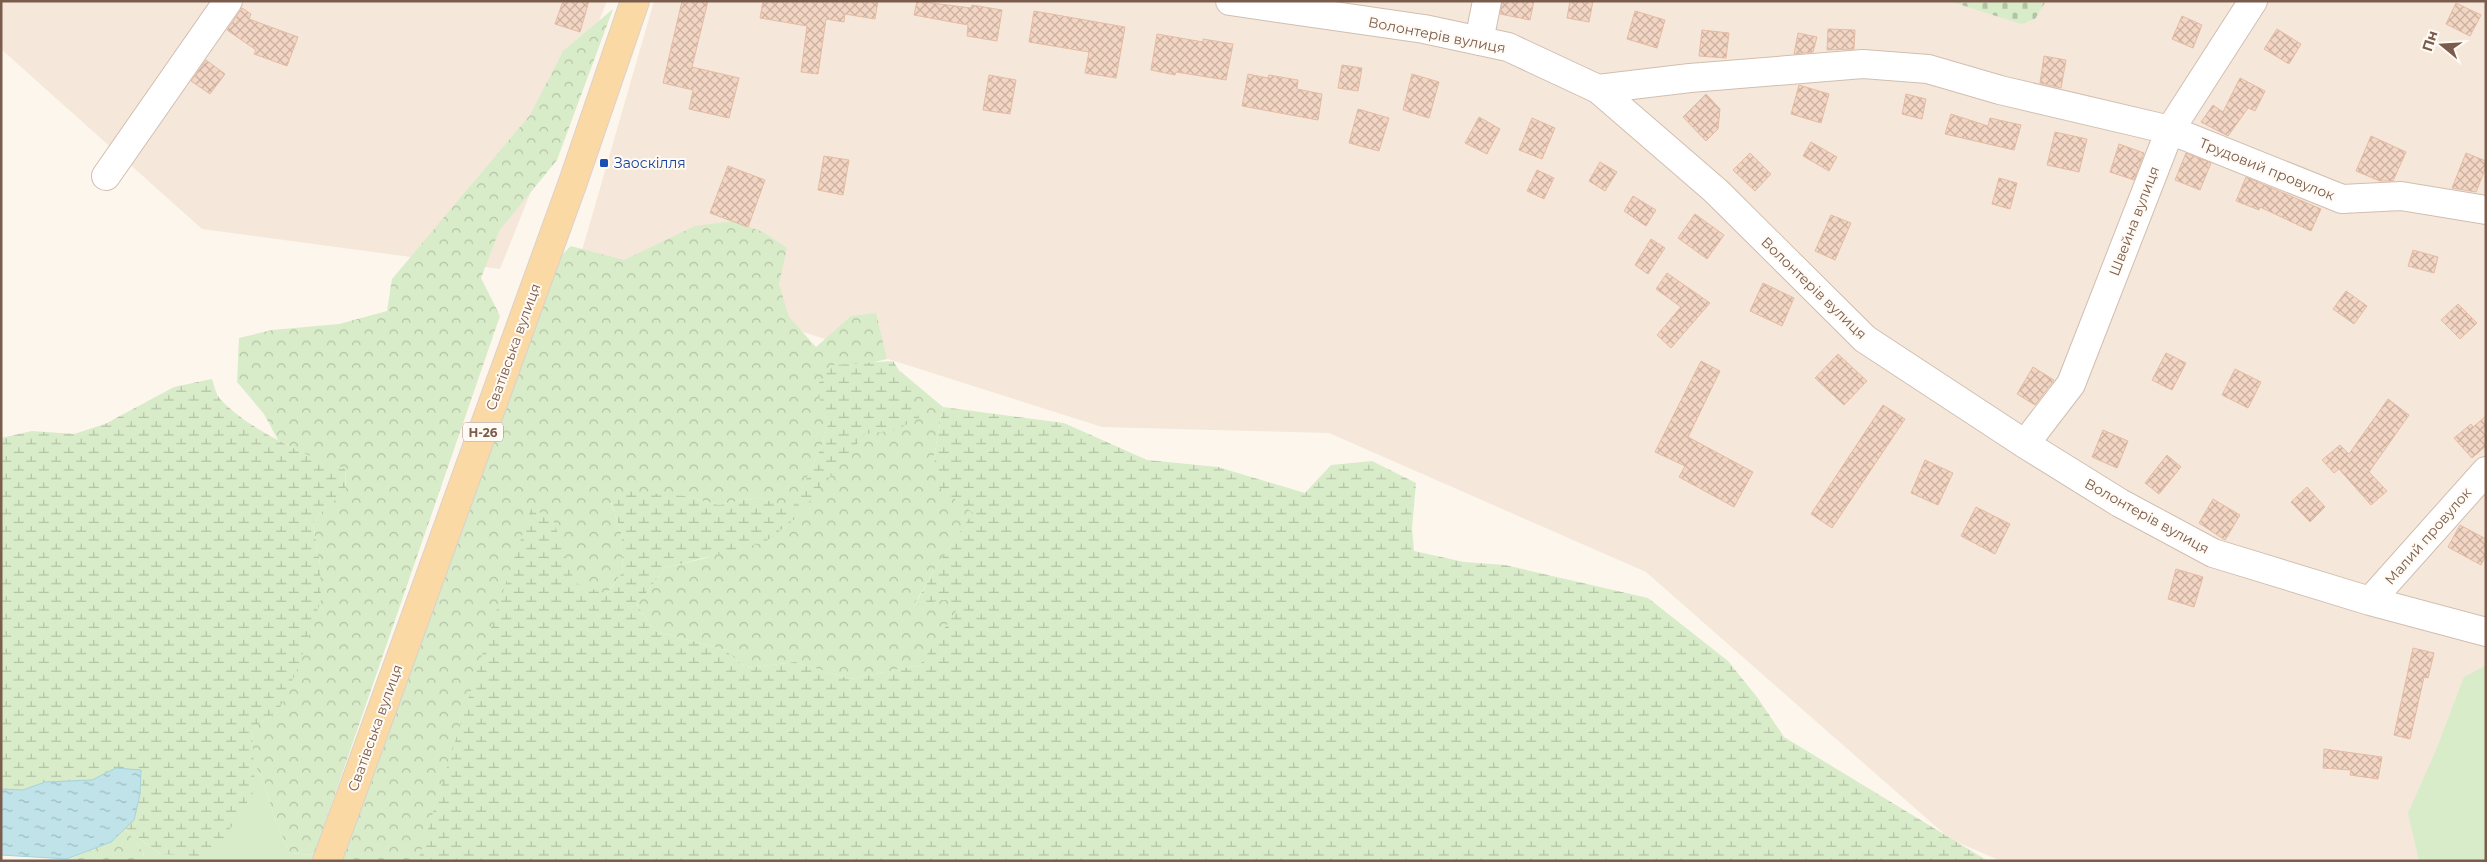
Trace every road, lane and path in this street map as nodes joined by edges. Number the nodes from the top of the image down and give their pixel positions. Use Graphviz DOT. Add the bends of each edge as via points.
graph roads {
  1 [pos="228,1"];
  2 [pos="635,1"];
  3 [pos="1230,1"];
  4 [pos="1487,1"];
  5 [pos="2253,1"];
  6 [pos="1479,41"];
  7 [pos="1598,89"];
  8 [pos="2170,130"];
  9 [pos="106,176"];
  10 [pos="2486,210"];
  11 [pos="2024,444"];
  12 [pos="2486,470"];
  13 [pos="2370,601"];
  14 [pos="2486,632"];
  15 [pos="327,861"];
  1 -- 9 [label="street"];
  2 -- 15 [label="main road, Сватівська вулиця / Н-26" via="573,182"];
  3 -- 6 [label="street, Волонтерів вулиця" via="1424,29"];
  4 -- 6 [label="street"];
  5 -- 8 [label="street, Швейна вулиця"];
  6 -- 7 [label="street, Волонтерів вулиця" via="1508,47"];
  7 -- 8 [label="street, Трудовий провулок" via="1699,77 1872,65 1928,69 2000,90"];
  7 -- 11 [label="street, Волонтерів вулиця" via="1716,190 1865,339"];
  8 -- 10 [label="street, Трудовий провулок" via="2342,199 2401,196"];
  8 -- 11 [label="street, Швейна вулиця" via="2071,384"];
  11 -- 13 [label="street, Волонтерів вулиця" via="2120,503 2213,553"];
  12 -- 13 [label="street, Малий провулок"];
  13 -- 14 [label="street, Волонтерів вулиця"];
}
